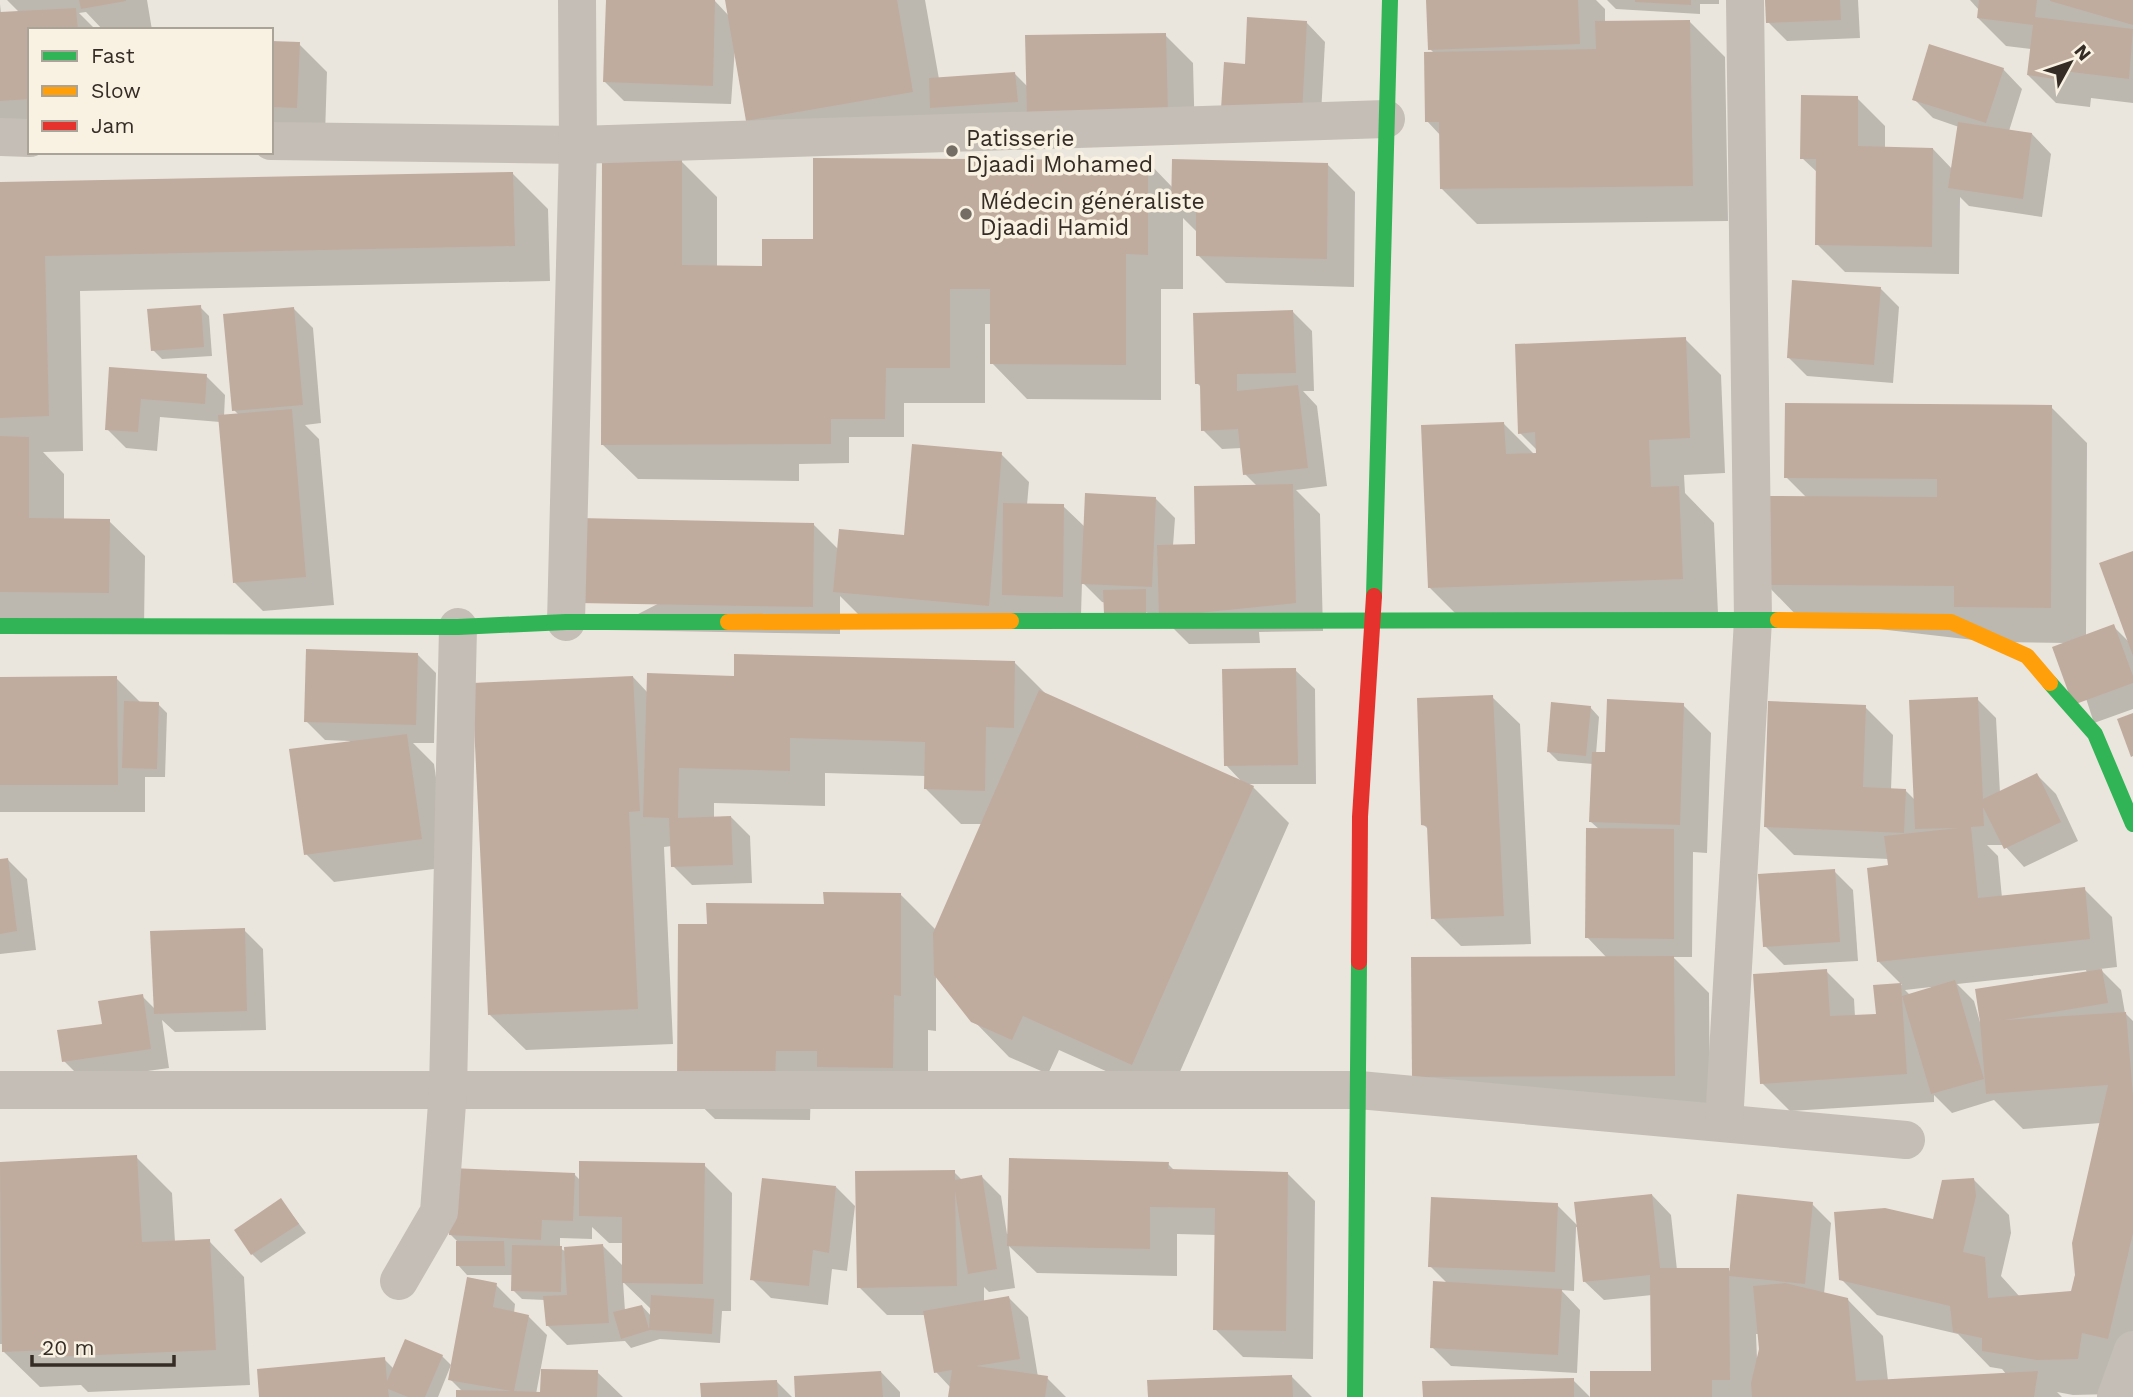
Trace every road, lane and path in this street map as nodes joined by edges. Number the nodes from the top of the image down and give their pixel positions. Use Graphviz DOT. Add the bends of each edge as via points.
graph roads {
  1 [pos="577,0"];
  2 [pos="1390,0"];
  3 [pos="1745,0"];
  4 [pos="1386,119"];
  5 [pos="0,137"];
  6 [pos="28,138"];
  7 [pos="273,141"];
  8 [pos="578,145"];
  9 [pos="1753,620"];
  10 [pos="1373,621"];
  11 [pos="566,622"];
  12 [pos="0,626"];
  13 [pos="458,626"];
  14 [pos="2133,824"];
  15 [pos="0,1090"];
  16 [pos="448,1090"];
  17 [pos="1359,1090"];
  18 [pos="1724,1123"];
  19 [pos="1906,1140"];
  20 [pos="399,1281"];
  21 [pos="2133,1350"];
  22 [pos="1355,1397"];
  23 [pos="2116,1397"];
  1 -- 8 [label="street"];
  2 -- 4 [label="street"];
  3 -- 9 [label="street"];
  4 -- 8 [label="street"];
  4 -- 10 [label="street"];
  5 -- 6 [label="street"];
  7 -- 8 [label="street"];
  8 -- 11 [label="street"];
  9 -- 10 [label="street"];
  9 -- 14 [label="street" via="1951,622 2026,656 2095,734"];
  9 -- 18 [label="street"];
  10 -- 11 [label="street"];
  10 -- 17 [label="street" via="1360,817"];
  11 -- 13 [label="street"];
  12 -- 13 [label="street"];
  13 -- 16 [label="street"];
  15 -- 16 [label="street"];
  16 -- 17 [label="street"];
  16 -- 20 [label="street" via="439,1212"];
  17 -- 18 [label="street"];
  17 -- 22 [label="street"];
  18 -- 19 [label="street"];
  21 -- 23 [label="street"];
}
